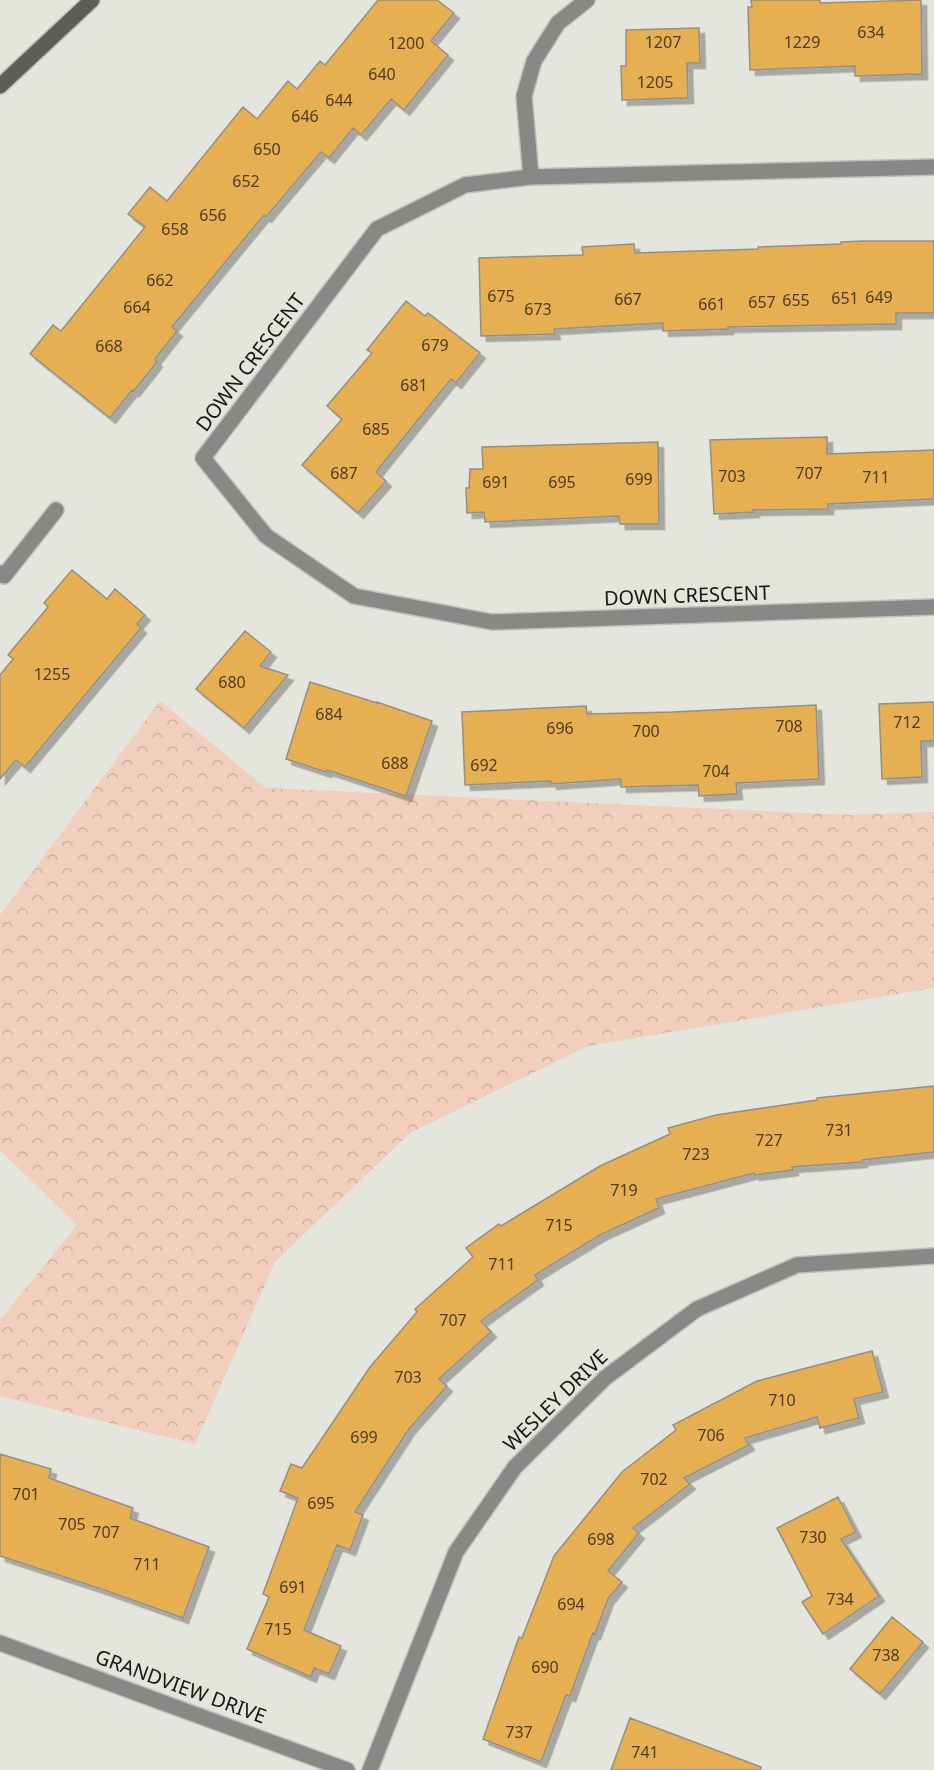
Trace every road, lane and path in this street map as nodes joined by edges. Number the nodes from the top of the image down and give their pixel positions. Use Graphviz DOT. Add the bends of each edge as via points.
graph roads {
  1 [pos="92,0"];
  2 [pos="587,0"];
  3 [pos="0,86"];
  4 [pos="934,167"];
  5 [pos="531,177"];
  6 [pos="56,510"];
  7 [pos="1,576"];
  8 [pos="934,607"];
  9 [pos="934,1257"];
  10 [pos="0,1643"];
  11 [pos="347,1770"];
  12 [pos="370,1770"];
  1 -- 3 [label="main road"];
  2 -- 5 [label="street" via="558,23 534,61 524,96"];
  4 -- 5 [label="street, DOWN CRESCENT"];
  5 -- 8 [label="street, DOWN CRESCENT" via="465,185 377,230 202,458 266,536 354,596 492,622"];
  6 -- 7 [label="street"];
  9 -- 12 [label="street, WESLEY DRIVE" via="797,1264 697,1309 605,1378 515,1467 456,1552"];
  10 -- 11 [label="street, GRANDVIEW DRIVE"];
}
